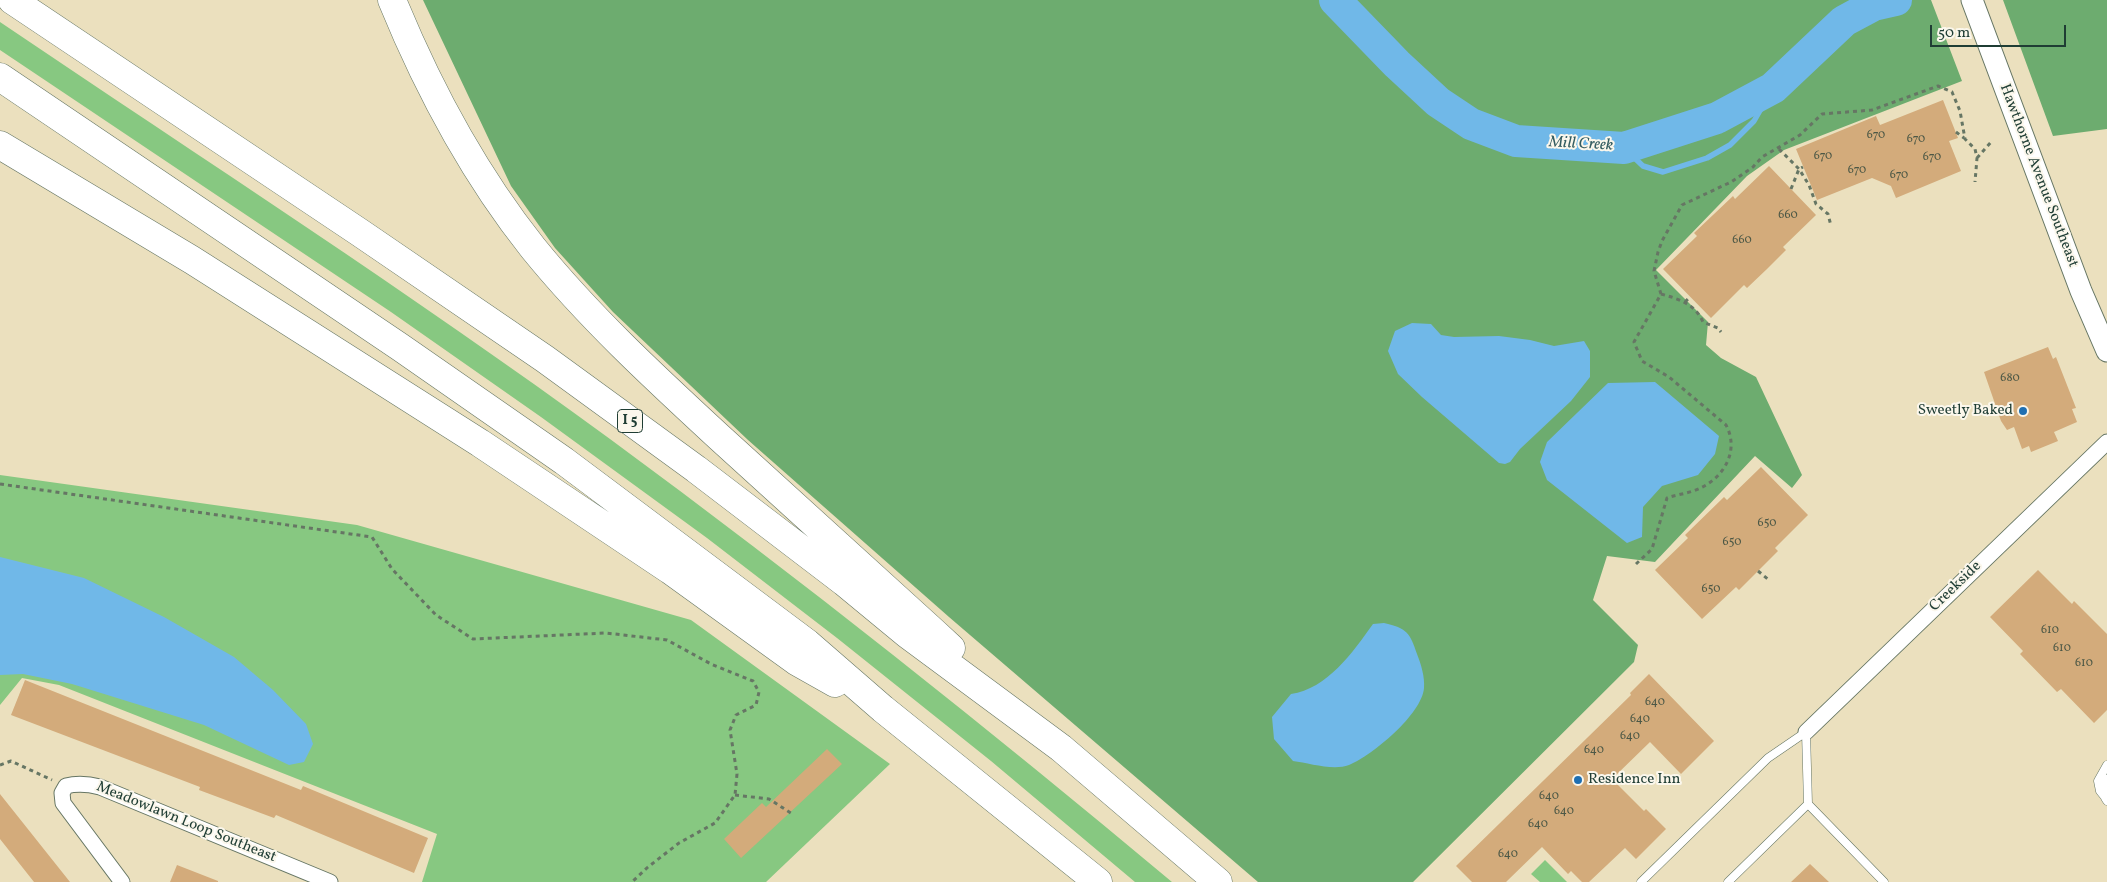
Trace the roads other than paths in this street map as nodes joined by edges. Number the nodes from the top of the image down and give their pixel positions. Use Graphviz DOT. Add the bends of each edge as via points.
graph roads {
  1 [pos="12,0"];
  2 [pos="392,0"];
  3 [pos="406,0"];
  4 [pos="1972,0"];
  5 [pos="413,51"];
  6 [pos="0,77"];
  7 [pos="0,145"];
  8 [pos="2107,350"];
  9 [pos="2107,442"];
  10 [pos="883,709"];
  11 [pos="1806,732"];
  12 [pos="1060,748"];
  13 [pos="2107,765"];
  14 [pos="2107,779"];
  15 [pos="2105,799"];
  16 [pos="1808,804"];
  17 [pos="122,882"];
  18 [pos="330,882"];
  19 [pos="1098,882"];
  20 [pos="1218,882"];
  21 [pos="1641,882"];
  22 [pos="1728,882"];
  23 [pos="1884,882"];
  1 -- 12 [label="highway, I 5" via="545,359 696,469 907,634"];
  2 -- 5 [label="highway"];
  3 -- 5 [label="highway"];
  4 -- 8 [label="main road, Hawthorne Avenue Southeast" via="2081,291"];
  5 -- 12 [label="highway" via="491,191 533,248 584,307 662,384"];
  6 -- 10 [label="highway" via="564,461 807,643"];
  7 -- 10 [label="highway" via="192,260 472,438 670,570 796,661"];
  9 -- 11 [label="street, Creekside"];
  10 -- 19 [label="highway"];
  11 -- 16 [label="lane"];
  11 -- 21 [label="lane" via="1768,758"];
  12 -- 20 [label="highway, I 5"];
  13 -- 15 [label="lane" via="2098,781"];
  14 -- 15 [label="lane" via="2103,785"];
  16 -- 22 [label="lane"];
  16 -- 23 [label="lane"];
  17 -- 18 [label="street, Meadowlawn Loop Southeast" via="63,803 62,793 66,786 89,784 100,787"];
}
